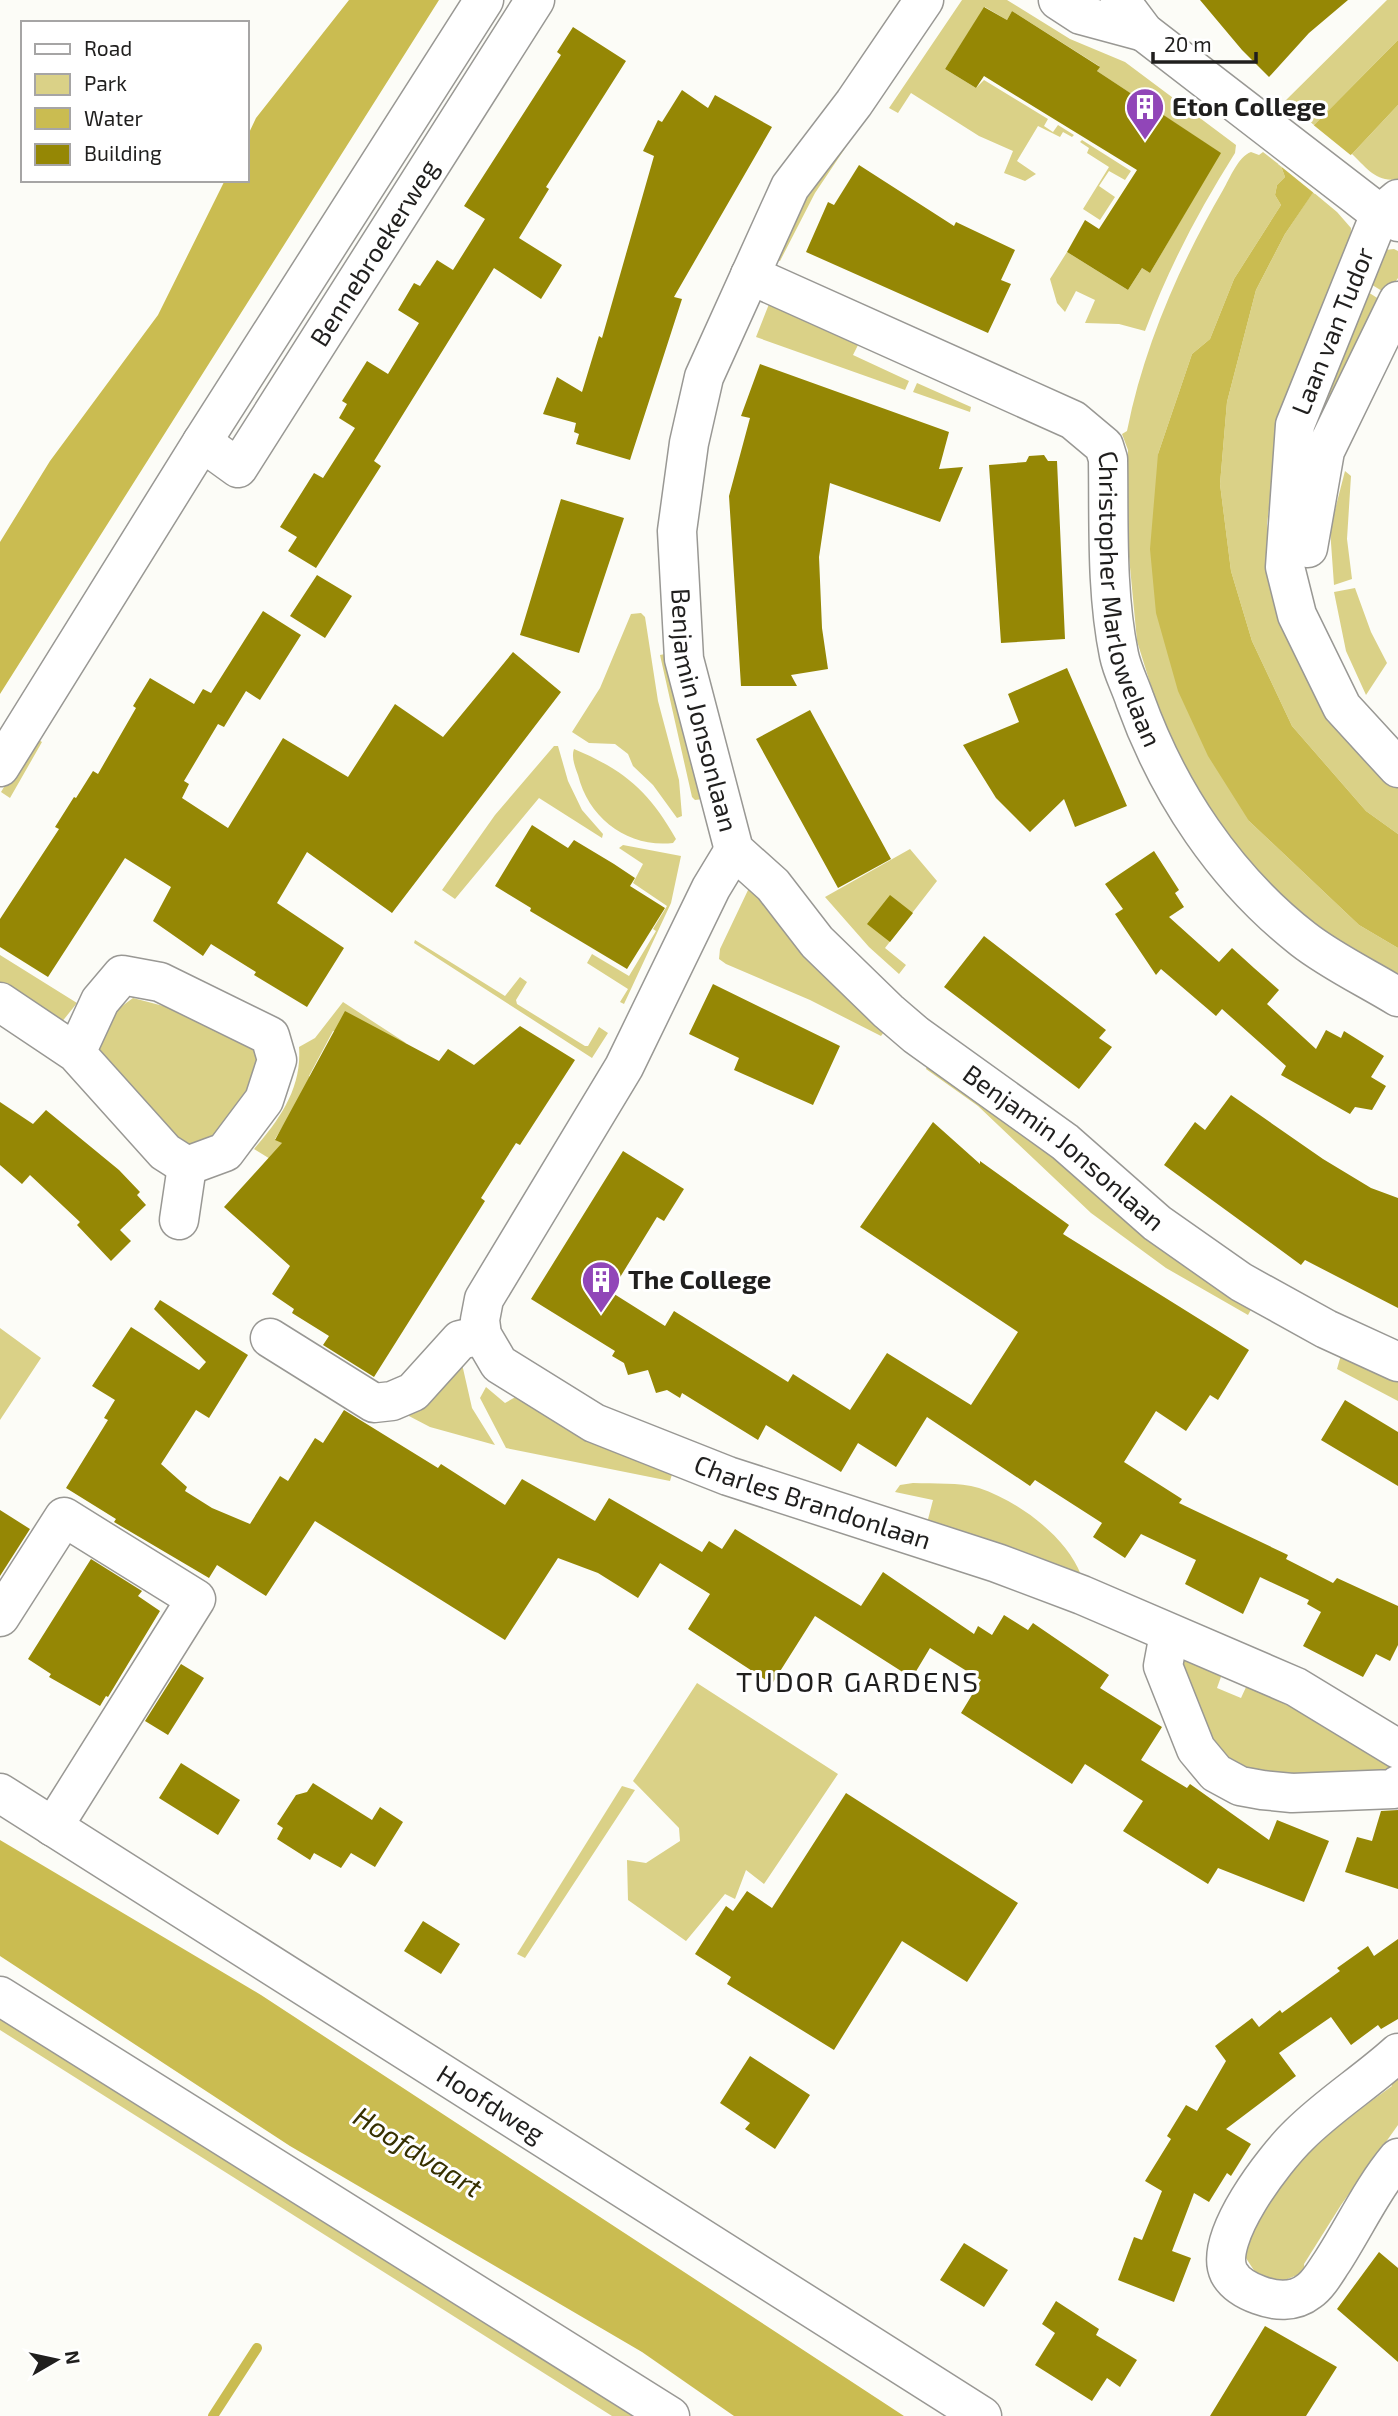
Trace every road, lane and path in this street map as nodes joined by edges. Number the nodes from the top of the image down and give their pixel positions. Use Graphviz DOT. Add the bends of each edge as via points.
graph roads {
  1 [pos="484,0"];
  2 [pos="535,0"];
  3 [pos="924,0"];
  4 [pos="1058,0"];
  5 [pos="1120,0"];
  6 [pos="1144,32"];
  7 [pos="1382,206"];
  8 [pos="750,275"];
  9 [pos="1398,301"];
  10 [pos="202,442"];
  11 [pos="1297,615"];
  12 [pos="0,767"];
  13 [pos="1398,768"];
  14 [pos="734,850"];
  15 [pos="1398,997"];
  16 [pos="0,1002"];
  17 [pos="76,1053"];
  18 [pos="187,1166"];
  19 [pos="179,1220"];
  20 [pos="482,1335"];
  21 [pos="270,1338"];
  22 [pos="1398,1362"];
  23 [pos="0,1617"];
  24 [pos="1169,1634"];
  25 [pos="1398,1749"];
  26 [pos="1398,1785"];
  27 [pos="0,1793"];
  28 [pos="53,1827"];
  29 [pos="0,1996"];
  30 [pos="1398,2053"];
  31 [pos="1398,2158"];
  32 [pos="670,2416"];
  33 [pos="982,2416"];
  1 -- 10 [label="street, Bennebroekerweg"];
  2 -- 10 [label="street, Bennebroekerweg" via="238,468"];
  3 -- 8 [label="street, Benjamin Jonsonlaan" via="790,187"];
  4 -- 6 [label="street" via="1081,15"];
  5 -- 6 [label="street"];
  6 -- 7 [label="street" via="1277,134"];
  7 -- 11 [label="street, Laan van Tudor" via="1295,425 1285,567"];
  8 -- 14 [label="street, Benjamin Jonsonlaan" via="704,377 677,531 684,659"];
  8 -- 15 [label="street, Christopher Marlowelaan" via="1073,420 1104,446 1119,656 1146,731 1177,791 1214,848 1252,894 1305,940"];
  9 -- 11 [label="street, Laan van Tudor" via="1325,451"];
  10 -- 12 [label="street, Bennebroekerweg"];
  11 -- 13 [label="street, Laan van Tudor" via="1342,707"];
  14 -- 20 [label="street" via="710,888 606,1100 492,1282 480,1320"];
  14 -- 22 [label="street, Benjamin Jonsonlaan" via="773,885 817,942 888,1011 1065,1142 1157,1223 1241,1282"];
  16 -- 17 [label="street"];
  17 -- 18 [label="street" via="165,1152"];
  17 -- 18 [label="street" via="100,1001 122,975 160,982 270,1035 277,1060 264,1100 225,1152"];
  18 -- 19 [label="street"];
  20 -- 21 [label="street" via="460,1340 413,1392 374,1403"];
  20 -- 24 [label="street, Charles Brandonlaan" via="499,1364 594,1423 728,1476 1009,1567"];
  23 -- 28 [label="street" via="64,1517 196,1599"];
  24 -- 25 [label="street, Charles Brandonlaan" via="1296,1686"];
  24 -- 26 [label="street" via="1163,1666 1196,1749 1216,1773 1240,1786 1292,1793 1394,1789"];
  27 -- 28 [label="street, Hoofdweg"];
  28 -- 33 [label="street, Hoofdweg"];
  29 -- 32 [label="street"];
  30 -- 31 [label="street" via="1329,2108 1278,2158 1234,2230 1226,2256 1229,2273 1239,2286 1273,2300 1292,2300 1310,2291"];
}
